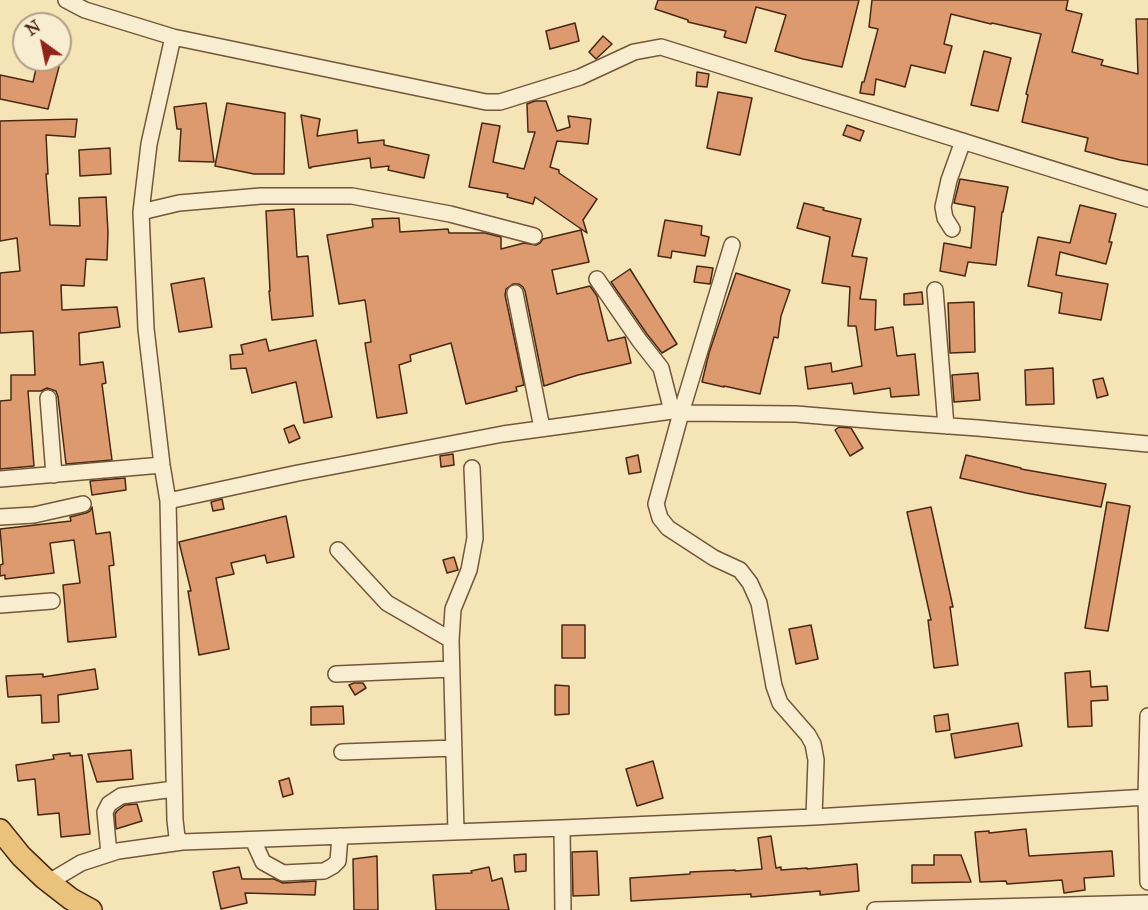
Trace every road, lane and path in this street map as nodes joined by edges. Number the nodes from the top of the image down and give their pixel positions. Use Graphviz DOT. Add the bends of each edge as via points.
graph roads {
  1 [pos="66,0"];
  2 [pos="173,37"];
  3 [pos="963,141"];
  4 [pos="1148,199"];
  5 [pos="141,212"];
  6 [pos="952,229"];
  7 [pos="534,236"];
  8 [pos="732,245"];
  9 [pos="597,279"];
  10 [pos="935,290"];
  11 [pos="515,293"];
  12 [pos="48,398"];
  13 [pos="676,412"];
  14 [pos="946,426"];
  15 [pos="542,428"];
  16 [pos="1148,444"];
  17 [pos="162,465"];
  18 [pos="472,468"];
  19 [pos="54,474"];
  20 [pos="0,479"];
  21 [pos="168,501"];
  22 [pos="83,504"];
  23 [pos="0,518"];
  24 [pos="338,550"];
  25 [pos="52,601"];
  26 [pos="0,605"];
  27 [pos="451,640"];
  28 [pos="451,669"];
  29 [pos="336,674"];
  30 [pos="1148,716"];
  31 [pos="454,748"];
  32 [pos="342,752"];
  33 [pos="174,789"];
  34 [pos="1147,797"];
  35 [pos="814,817"];
  36 [pos="562,828"];
  37 [pos="0,831"];
  38 [pos="456,832"];
  39 [pos="340,836"];
  40 [pos="253,840"];
  41 [pos="182,842"];
  42 [pos="109,854"];
  43 [pos="49,882"];
  44 [pos="1148,882"];
  45 [pos="1148,903"];
  46 [pos="91,910"];
  47 [pos="563,910"];
  48 [pos="875,910"];
  1 -- 2 [label="street" via="85,10"];
  2 -- 3 [label="street" via="486,102 500,102 580,77 634,52 661,46"];
  2 -- 5 [label="street" via="149,144"];
  3 -- 4 [label="street"];
  3 -- 6 [label="street" via="943,207"];
  5 -- 7 [label="street" via="180,203 261,196 352,196 450,214"];
  5 -- 17 [label="street" via="146,329"];
  8 -- 13 [label="street"];
  9 -- 13 [label="street" via="661,368"];
  10 -- 14 [label="street"];
  11 -- 15 [label="street"];
  12 -- 19 [label="street"];
  13 -- 14 [label="street" via="796,414"];
  13 -- 15 [label="street"];
  13 -- 35 [label="street" via="656,504 660,518 668,528 714,558 740,570 750,583 759,603 780,703 813,744"];
  14 -- 16 [label="street"];
  15 -- 21 [label="street"];
  17 -- 19 [label="street"];
  17 -- 21 [label="street"];
  18 -- 27 [label="street" via="475,538 469,570 453,609"];
  19 -- 20 [label="street"];
  21 -- 33 [label="street"];
  22 -- 23 [label="street"];
  24 -- 27 [label="street" via="387,603"];
  25 -- 26 [label="street"];
  27 -- 28 [label="street"];
  28 -- 29 [label="street"];
  28 -- 31 [label="street"];
  30 -- 34 [label="street"];
  31 -- 32 [label="street"];
  31 -- 38 [label="street"];
  33 -- 41 [label="street" via="176,832"];
  33 -- 42 [label="street" via="121,796 109,804 105,813"];
  34 -- 35 [label="street"];
  34 -- 44 [label="street"];
  35 -- 36 [label="street"];
  36 -- 38 [label="street"];
  36 -- 47 [label="street"];
  37 -- 43 [label="highway"];
  38 -- 39 [label="street"];
  39 -- 40 [label="street"];
  39 -- 40 [label="street" via="338,861 333,866 324,871 283,873 263,862"];
  40 -- 41 [label="street"];
  41 -- 42 [label="street"];
  42 -- 43 [label="street" via="81,863"];
  43 -- 46 [label="highway"];
  45 -- 48 [label="street"];
}
